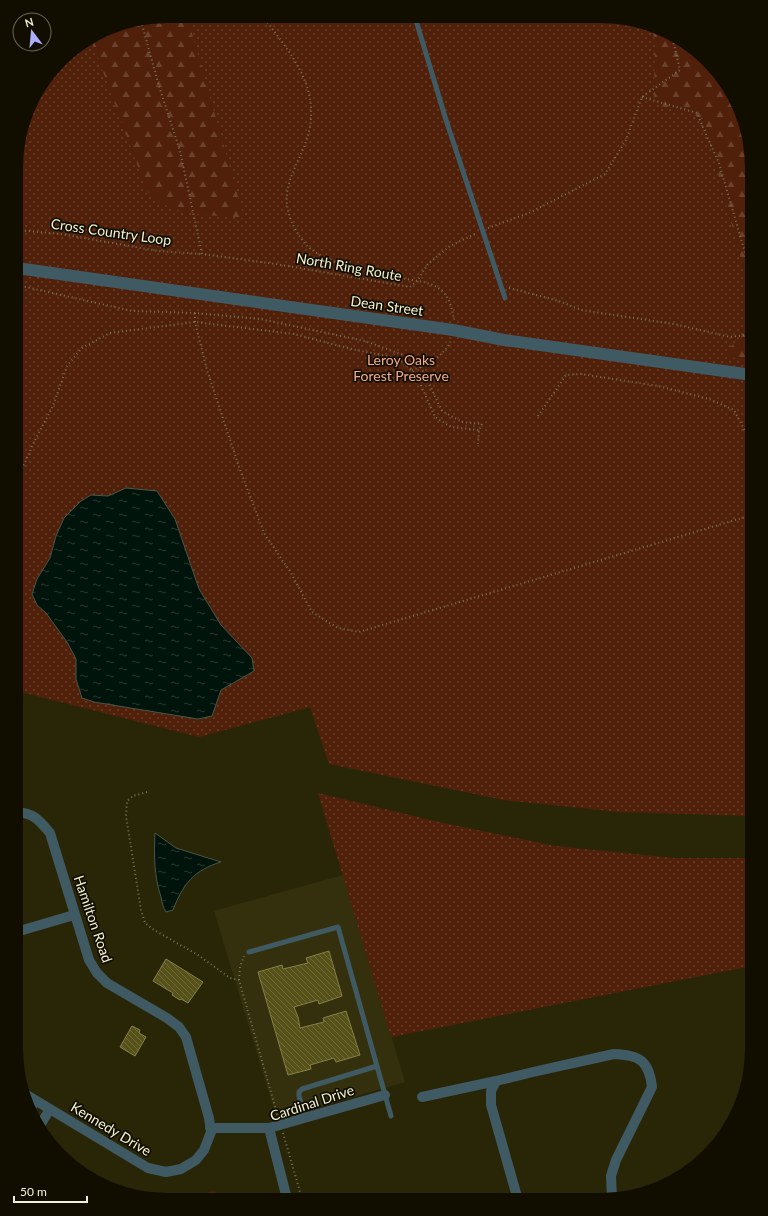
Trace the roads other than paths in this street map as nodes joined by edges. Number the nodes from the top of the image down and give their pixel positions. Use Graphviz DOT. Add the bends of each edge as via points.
graph roads {
  1 [pos="417,23"];
  2 [pos="23,269"];
  3 [pos="505,298"];
  4 [pos="745,374"];
  5 [pos="23,813"];
  6 [pos="74,915"];
  7 [pos="23,930"];
  8 [pos="250,952"];
  9 [pos="377,1066"];
  10 [pos="496,1082"];
  11 [pos="385,1095"];
  12 [pos="422,1097"];
  13 [pos="32,1098"];
  14 [pos="35,1100"];
  15 [pos="34,1103"];
  16 [pos="50,1109"];
  17 [pos="391,1116"];
  18 [pos="305,1118"];
  19 [pos="42,1122"];
  20 [pos="210,1128"];
  21 [pos="269,1128"];
  22 [pos="285,1193"];
  23 [pos="516,1193"];
  24 [pos="612,1193"];
  1 -- 3 [label="lane"];
  2 -- 4 [label="street, Dean Street"];
  5 -- 6 [label="street, Hamilton Road" via="41,822 50,833"];
  6 -- 7 [label="street"];
  6 -- 20 [label="street, Hamilton Road" via="96,973 106,983 167,1018 179,1027 186,1037"];
  8 -- 9 [label="lane" via="338,927"];
  9 -- 11 [label="lane"];
  9 -- 18 [label="lane" via="302,1089 299,1096"];
  10 -- 12 [label="street"];
  10 -- 23 [label="street" via="491,1090 491,1105"];
  10 -- 24 [label="street" via="614,1054 639,1058 647,1068 652,1088 616,1160 611,1176"];
  11 -- 17 [label="lane"];
  11 -- 18 [label="street, Cardinal Drive"];
  13 -- 14 [label="street, Kennedy Drive"];
  14 -- 15 [label="street"];
  14 -- 16 [label="street, Kennedy Drive"];
  16 -- 19 [label="street"];
  16 -- 20 [label="street, Kennedy Drive" via="148,1168 166,1172 181,1169 196,1160 204,1150 211,1132"];
  18 -- 21 [label="street, Cardinal Drive"];
  20 -- 21 [label="street"];
  21 -- 22 [label="street, Cardinal Drive"];
}
